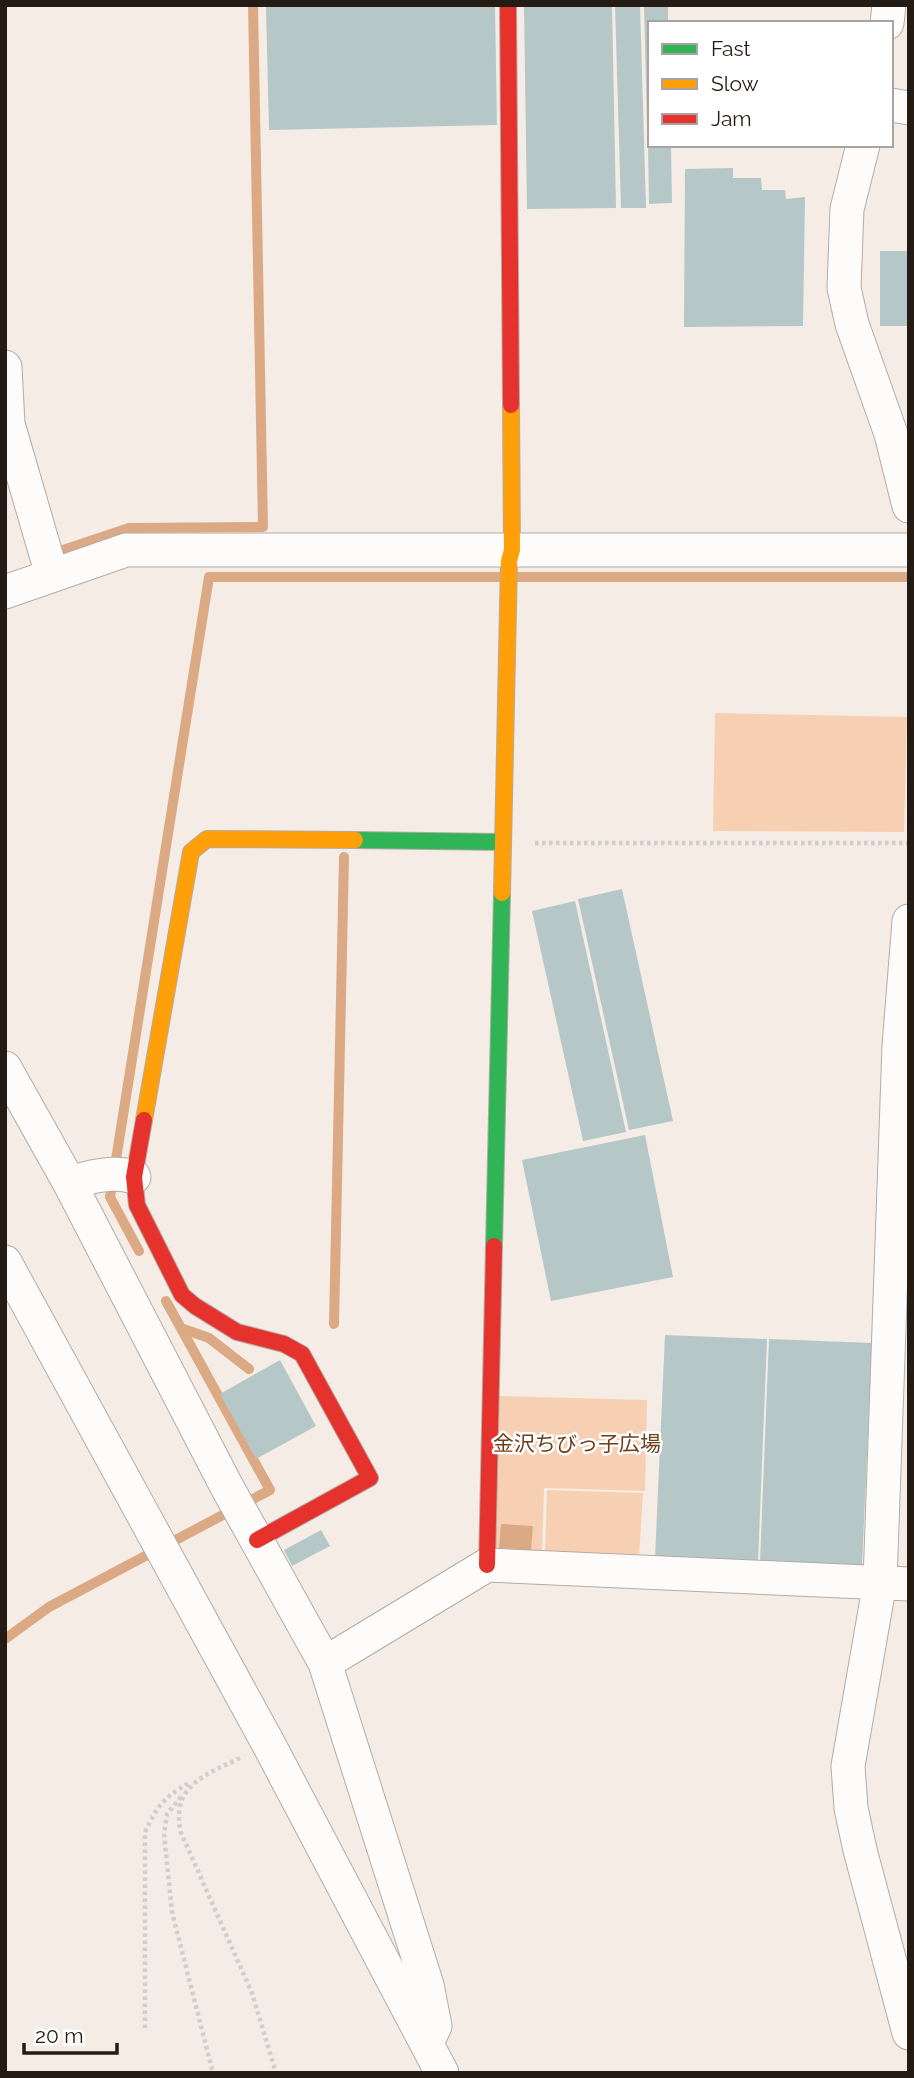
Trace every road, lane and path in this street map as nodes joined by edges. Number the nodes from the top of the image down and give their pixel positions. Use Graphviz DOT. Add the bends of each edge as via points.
graph roads {
  1 [pos="508,5"];
  2 [pos="862,147"];
  3 [pos="5,367"];
  4 [pos="909,506"];
  5 [pos="909,550"];
  6 [pos="510,556"];
  7 [pos="52,575"];
  8 [pos="5,592"];
  9 [pos="503,842"];
  10 [pos="909,843"];
  11 [pos="909,921"];
  12 [pos="904,1046"];
  13 [pos="5,1068"];
  14 [pos="130,1176"];
  15 [pos="77,1181"];
  16 [pos="5,1262"];
  17 [pos="252,1532"];
  18 [pos="487,1565"];
  19 [pos="894,1583"];
  20 [pos="325,1662"];
  21 [pos="268,1743"];
  22 [pos="203,1776"];
  23 [pos="189,1787"];
  24 [pos="145,2028"];
  25 [pos="909,2033"];
  26 [pos="427,2043"];
  27 [pos="213,2073"];
  28 [pos="276,2073"];
  29 [pos="442,2073"];
  1 -- 6 [label="street"];
  2 -- 4 [label="street" via="847,209 844,288"];
  3 -- 7 [label="street" via="8,424"];
  5 -- 6 [label="street"];
  6 -- 7 [label="street" via="126,550"];
  6 -- 9 [label="street"];
  7 -- 8 [label="street"];
  9 -- 10 [label="path"];
  9 -- 14 [label="street" via="207,839 191,852"];
  9 -- 18 [label="street"];
  11 -- 12 [label="street"];
  12 -- 19 [label="street"];
  13 -- 15 [label="street"];
  14 -- 15 [label="street"];
  14 -- 17 [label="street" via="137,1205 182,1295 237,1332 284,1343 302,1354 370,1478"];
  15 -- 17 [label="street"];
  16 -- 21 [label="street"];
  17 -- 20 [label="street"];
  18 -- 19 [label="street"];
  18 -- 20 [label="street"];
  19 -- 25 [label="street" via="848,1766 860,1850"];
  20 -- 26 [label="street" via="427,1985 435,2026"];
  21 -- 22 [label="path"];
  21 -- 26 [label="street"];
  22 -- 23 [label="path"];
  22 -- 24 [label="path" via="169,1794 155,1809 145,1832"];
  23 -- 27 [label="path" via="167,1814 164,1834 172,1912"];
  23 -- 28 [label="path" via="180,1804 181,1833 252,1993"];
  26 -- 29 [label="street"];
}
